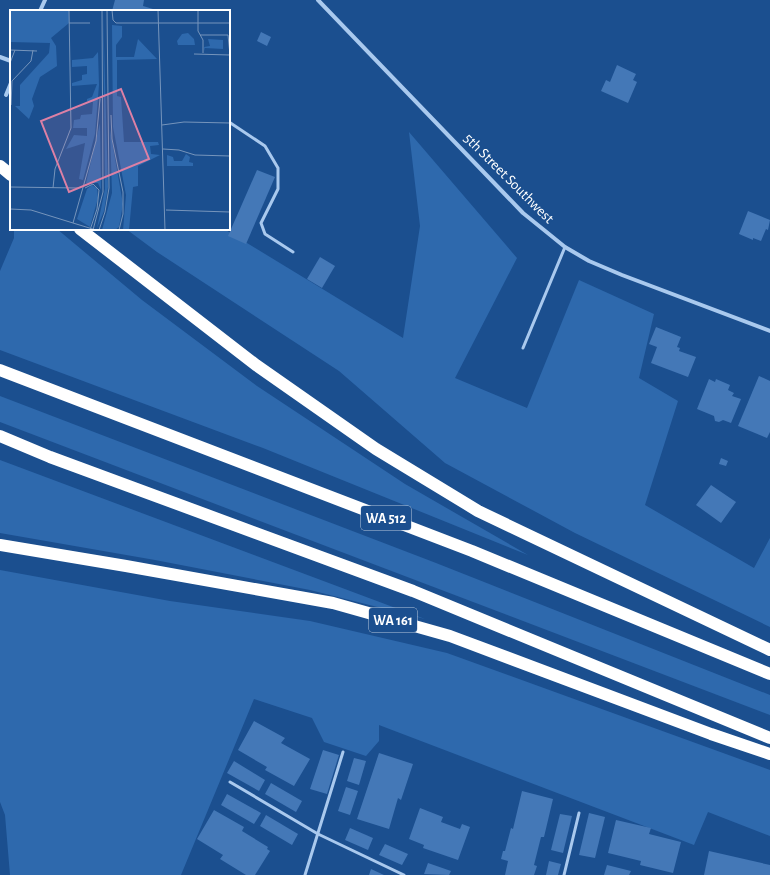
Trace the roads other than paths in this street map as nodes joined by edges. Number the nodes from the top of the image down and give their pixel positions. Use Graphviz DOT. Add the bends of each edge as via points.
graph roads {
  1 [pos="45,0"];
  2 [pos="318,0"];
  3 [pos="40,10"];
  4 [pos="0,57"];
  5 [pos="10,61"];
  6 [pos="10,84"];
  7 [pos="6,94"];
  8 [pos="230,123"];
  9 [pos="0,166"];
  10 [pos="10,174"];
  11 [pos="81,230"];
  12 [pos="565,247"];
  13 [pos="292,252"];
  14 [pos="770,331"];
  15 [pos="522,348"];
  16 [pos="0,370"];
  17 [pos="0,436"];
  18 [pos="0,545"];
  19 [pos="770,650"];
  20 [pos="770,674"];
  21 [pos="770,738"];
  22 [pos="344,752"];
  23 [pos="770,754"];
  24 [pos="230,782"];
  25 [pos="579,813"];
  26 [pos="318,834"];
  27 [pos="305,875"];
  28 [pos="404,875"];
  29 [pos="564,875"];
  1 -- 3 [label="street"];
  2 -- 12 [label="street, 5th Street Southwest" via="523,213"];
  4 -- 5 [label="street"];
  6 -- 7 [label="street"];
  8 -- 13 [label="lane" via="264,146 278,168 278,189 262,223 265,234"];
  9 -- 10 [label="highway"];
  11 -- 19 [label="highway" via="256,365 376,449 478,511"];
  12 -- 14 [label="street, 5th Street Southwest" via="622,275"];
  12 -- 15 [label="lane"];
  16 -- 20 [label="highway, WA 512" via="472,551"];
  17 -- 21 [label="highway" via="50,457 413,591"];
  18 -- 23 [label="highway, WA 161" via="333,603 450,636"];
  22 -- 26 [label="lane"];
  24 -- 26 [label="lane"];
  25 -- 29 [label="lane"];
  26 -- 27 [label="lane"];
  26 -- 28 [label="lane"];
}
